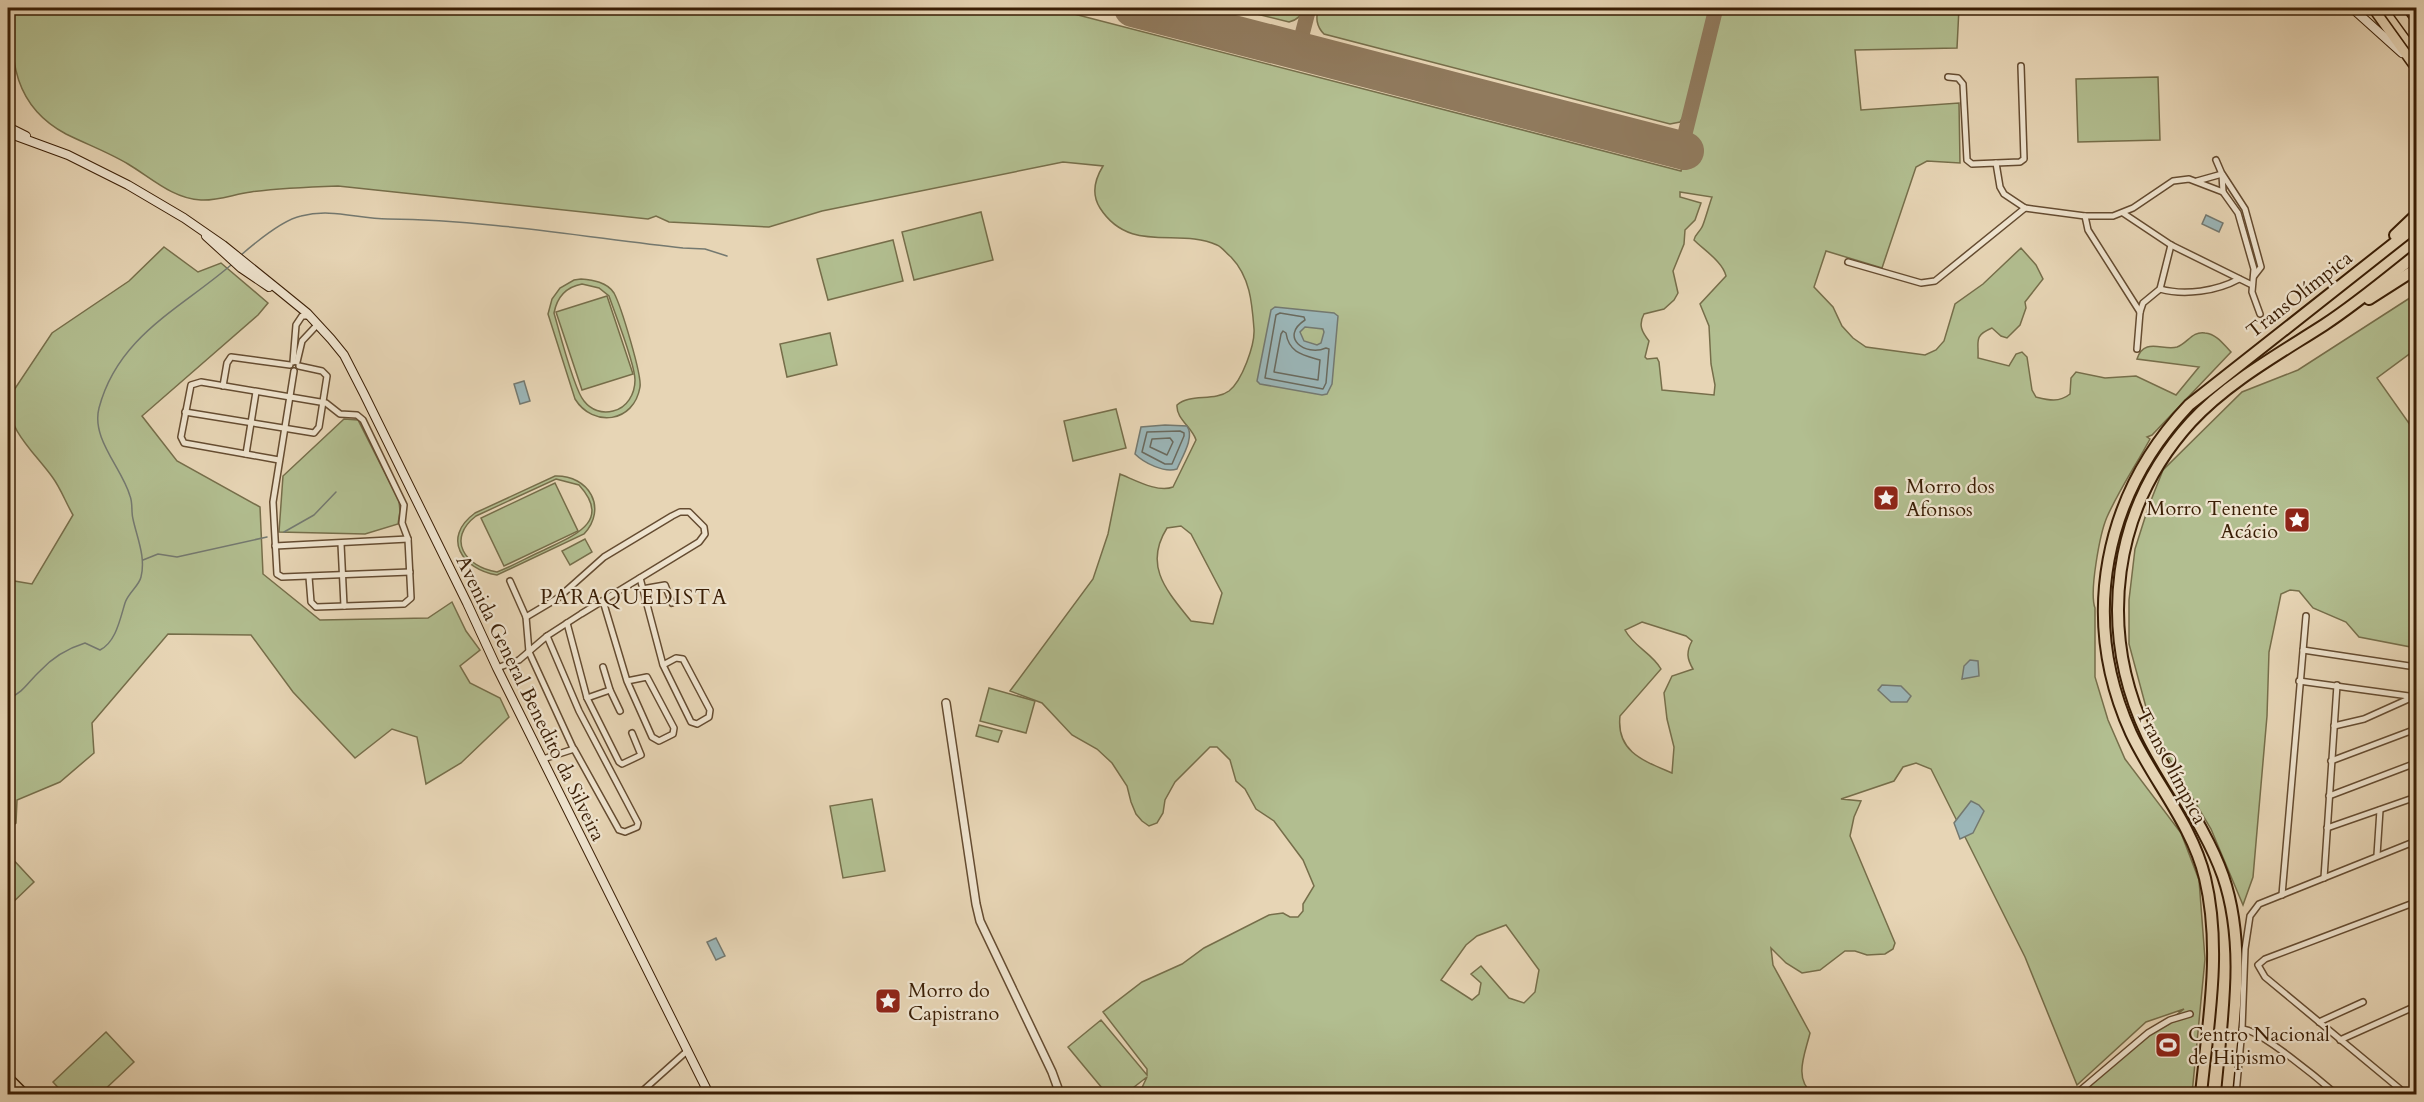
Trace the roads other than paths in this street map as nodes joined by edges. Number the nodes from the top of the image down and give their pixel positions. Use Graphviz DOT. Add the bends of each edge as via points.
graph roads {
  1 [pos="2352,8"];
  2 [pos="2373,8"];
  3 [pos="2395,8"];
  4 [pos="2410,8"];
  5 [pos="2413,20"];
  6 [pos="2416,37"];
  7 [pos="2400,44"];
  8 [pos="2021,66"];
  9 [pos="2416,66"];
  10 [pos="1948,76"];
  11 [pos="8,127"];
  12 [pos="8,133"];
  13 [pos="35,142"];
  14 [pos="2216,160"];
  15 [pos="1996,163"];
  16 [pos="2222,174"];
  17 [pos="2197,181"];
  18 [pos="2223,192"];
  19 [pos="2025,208"];
  20 [pos="2123,213"];
  21 [pos="2416,215"];
  22 [pos="2085,216"];
  23 [pos="2416,226"];
  24 [pos="2171,245"];
  25 [pos="2416,255"];
  26 [pos="1848,262"];
  27 [pos="2363,267"];
  28 [pos="2416,269"];
  29 [pos="2254,276"];
  30 [pos="2239,279"];
  31 [pos="2252,285"];
  32 [pos="2160,289"];
  33 [pos="2345,310"];
  34 [pos="2140,312"];
  35 [pos="2260,314"];
  36 [pos="311,320"];
  37 [pos="2137,348"];
  38 [pos="295,365"];
  39 [pos="223,386"];
  40 [pos="256,392"];
  41 [pos="289,397"];
  42 [pos="323,403"];
  43 [pos="185,412"];
  44 [pos="251,423"];
  45 [pos="284,428"];
  46 [pos="246,454"];
  47 [pos="279,460"];
  48 [pos="408,539"];
  49 [pos="342,544"];
  50 [pos="275,546"];
  51 [pos="410,572"];
  52 [pos="343,575"];
  53 [pos="309,577"];
  54 [pos="640,579"];
  55 [pos="510,581"];
  56 [pos="642,589"];
  57 [pos="603,601"];
  58 [pos="672,603"];
  59 [pos="344,606"];
  60 [pos="2306,616"];
  61 [pos="526,617"];
  62 [pos="567,623"];
  63 [pos="547,636"];
  64 [pos="2302,650"];
  65 [pos="530,652"];
  66 [pos="663,665"];
  67 [pos="603,667"];
  68 [pos="2416,667"];
  69 [pos="497,668"];
  70 [pos="627,681"];
  71 [pos="2299,681"];
  72 [pos="2337,685"];
  73 [pos="610,690"];
  74 [pos="2416,697"];
  75 [pos="587,698"];
  76 [pos="946,703"];
  77 [pos="620,711"];
  78 [pos="2334,726"];
  79 [pos="2416,729"];
  80 [pos="632,733"];
  81 [pos="573,748"];
  82 [pos="543,759"];
  83 [pos="2331,761"];
  84 [pos="2416,763"];
  85 [pos="2329,796"];
  86 [pos="2416,797"];
  87 [pos="2380,810"];
  88 [pos="2326,828"];
  89 [pos="2416,841"];
  90 [pos="2377,855"];
  91 [pos="2324,878"];
  92 [pos="2282,895"];
  93 [pos="2416,902"];
  94 [pos="2363,1002"];
  95 [pos="2416,1006"];
  96 [pos="2190,1014"];
  97 [pos="2319,1022"];
  98 [pos="2242,1029"];
  99 [pos="2340,1040"];
  100 [pos="687,1051"];
  101 [pos="8,1078"];
  102 [pos="2328,1088"];
  103 [pos="24,1095"];
  104 [pos="639,1095"];
  105 [pos="709,1095"];
  106 [pos="1060,1095"];
  107 [pos="2076,1095"];
  108 [pos="2201,1095"];
  109 [pos="2227,1095"];
  110 [pos="2236,1095"];
  111 [pos="2325,1095"];
  112 [pos="2336,1095"];
  113 [pos="2406,1095"];
  1 -- 9 [label="main road"];
  2 -- 7 [label="main road"];
  3 -- 5 [label="main road"];
  4 -- 5 [label="street"];
  5 -- 6 [label="main road"];
  5 -- 7 [label="main road"];
  7 -- 9 [label="main road"];
  8 -- 15 [label="street" via="2024,159"];
  10 -- 15 [label="street" via="1963,84 1967,160 1972,164"];
  11 -- 13 [label="main road, Avenida General Benedito da Silveira"];
  12 -- 13 [label="main road, Avenida General Benedito da Silveira"];
  13 -- 36 [label="main road, Avenida General Benedito da Silveira" via="128,185 202,231"];
  14 -- 16 [label="street"];
  15 -- 19 [label="street" via="2004,194"];
  16 -- 17 [label="street"];
  16 -- 18 [label="street"];
  16 -- 29 [label="street" via="2245,208 2261,267"];
  17 -- 18 [label="street"];
  17 -- 20 [label="street" via="2173,181"];
  18 -- 29 [label="street" via="2238,213"];
  19 -- 22 [label="street"];
  19 -- 26 [label="street" via="1929,283"];
  20 -- 22 [label="street"];
  20 -- 24 [label="street"];
  21 -- 27 [label="highway"];
  22 -- 34 [label="street" via="2088,230"];
  23 -- 27 [label="highway, TransOlímpica"];
  24 -- 30 [label="street"];
  24 -- 32 [label="street"];
  25 -- 33 [label="highway, TransOlímpica"];
  27 -- 108 [label="highway, TransOlímpica" via="2183,412 2130,489 2111,541 2104,600 2112,677 2131,732 2183,822 2210,902 2214,955"];
  28 -- 33 [label="highway"];
  29 -- 31 [label="street"];
  30 -- 31 [label="street"];
  30 -- 32 [label="street" via="2201,290"];
  31 -- 35 [label="street"];
  32 -- 34 [label="street" via="2143,303"];
  33 -- 109 [label="highway, TransOlímpica" via="2239,381 2193,421 2157,468 2142,496 2118,578 2119,637 2136,707 2147,735 2198,823 2230,902 2236,977"];
  34 -- 37 [label="street"];
  36 -- 38 [label="street"];
  36 -- 38 [label="street" via="296,325"];
  36 -- 69 [label="main road, Avenida General Benedito da Silveira" via="338,346 356,379"];
  38 -- 39 [label="street" via="231,357"];
  38 -- 41 [label="street"];
  38 -- 42 [label="street" via="326,374"];
  39 -- 40 [label="street"];
  39 -- 43 [label="street" via="192,383"];
  40 -- 41 [label="street"];
  40 -- 44 [label="street"];
  41 -- 42 [label="street"];
  41 -- 45 [label="street"];
  42 -- 45 [label="street" via="319,427 314,432"];
  42 -- 48 [label="street" via="341,414 363,420 400,496 404,509 402,524"];
  43 -- 44 [label="street"];
  43 -- 46 [label="street" via="181,437 184,443"];
  44 -- 45 [label="street"];
  44 -- 46 [label="street"];
  45 -- 47 [label="street"];
  46 -- 47 [label="street"];
  47 -- 50 [label="street" via="273,502"];
  48 -- 49 [label="street"];
  48 -- 51 [label="street"];
  49 -- 50 [label="street"];
  49 -- 52 [label="street"];
  50 -- 53 [label="street" via="278,576"];
  51 -- 52 [label="street"];
  51 -- 59 [label="street" via="412,597 407,603"];
  52 -- 53 [label="street"];
  52 -- 59 [label="street"];
  53 -- 59 [label="street" via="313,606"];
  54 -- 56 [label="street"];
  54 -- 57 [label="street"];
  54 -- 61 [label="street" via="699,542 705,534 700,521 689,512 672,516 604,556 558,598"];
  55 -- 61 [label="street"];
  56 -- 58 [label="street" via="665,585"];
  56 -- 66 [label="street"];
  57 -- 62 [label="street"];
  57 -- 70 [label="street"];
  60 -- 64 [label="street"];
  61 -- 65 [label="street"];
  62 -- 63 [label="street"];
  62 -- 75 [label="street"];
  63 -- 65 [label="street"];
  63 -- 81 [label="street" via="579,711 637,827 619,830"];
  64 -- 68 [label="street"];
  64 -- 71 [label="street"];
  65 -- 69 [label="street" via="512,665"];
  65 -- 81 [label="street"];
  66 -- 66 [label="street" via="691,722 697,724 709,717 710,710 683,659"];
  67 -- 73 [label="street"];
  69 -- 82 [label="main road, Avenida General Benedito da Silveira"];
  70 -- 70 [label="street" via="652,737 659,741 673,734 674,728 647,677"];
  71 -- 72 [label="street"];
  71 -- 92 [label="street"];
  72 -- 74 [label="street"];
  72 -- 78 [label="street"];
  73 -- 75 [label="street"];
  73 -- 77 [label="street"];
  74 -- 78 [label="street" via="2375,715"];
  75 -- 80 [label="street" via="622,764 641,756"];
  76 -- 106 [label="street" via="980,921"];
  78 -- 83 [label="street"];
  79 -- 83 [label="street"];
  81 -- 82 [label="street"];
  82 -- 100 [label="main road, Avenida General Benedito da Silveira"];
  83 -- 85 [label="street"];
  84 -- 85 [label="street"];
  85 -- 88 [label="street"];
  86 -- 87 [label="street"];
  87 -- 88 [label="street"];
  87 -- 90 [label="street"];
  88 -- 91 [label="street"];
  89 -- 90 [label="street"];
  90 -- 91 [label="street"];
  91 -- 92 [label="street"];
  92 -- 98 [label="street" via="2259,904 2250,916 2244,958"];
  93 -- 97 [label="street" via="2260,961 2258,968 2265,976"];
  94 -- 97 [label="street"];
  95 -- 99 [label="street"];
  96 -- 107 [label="street" via="2156,1027"];
  97 -- 99 [label="street"];
  98 -- 102 [label="street" via="2273,1046"];
  98 -- 110 [label="street"];
  99 -- 113 [label="street"];
  100 -- 104 [label="street"];
  100 -- 105 [label="main road, Avenida General Benedito da Silveira"];
  101 -- 103 [label="main road"];
  102 -- 111 [label="street"];
  102 -- 112 [label="street"];
}
